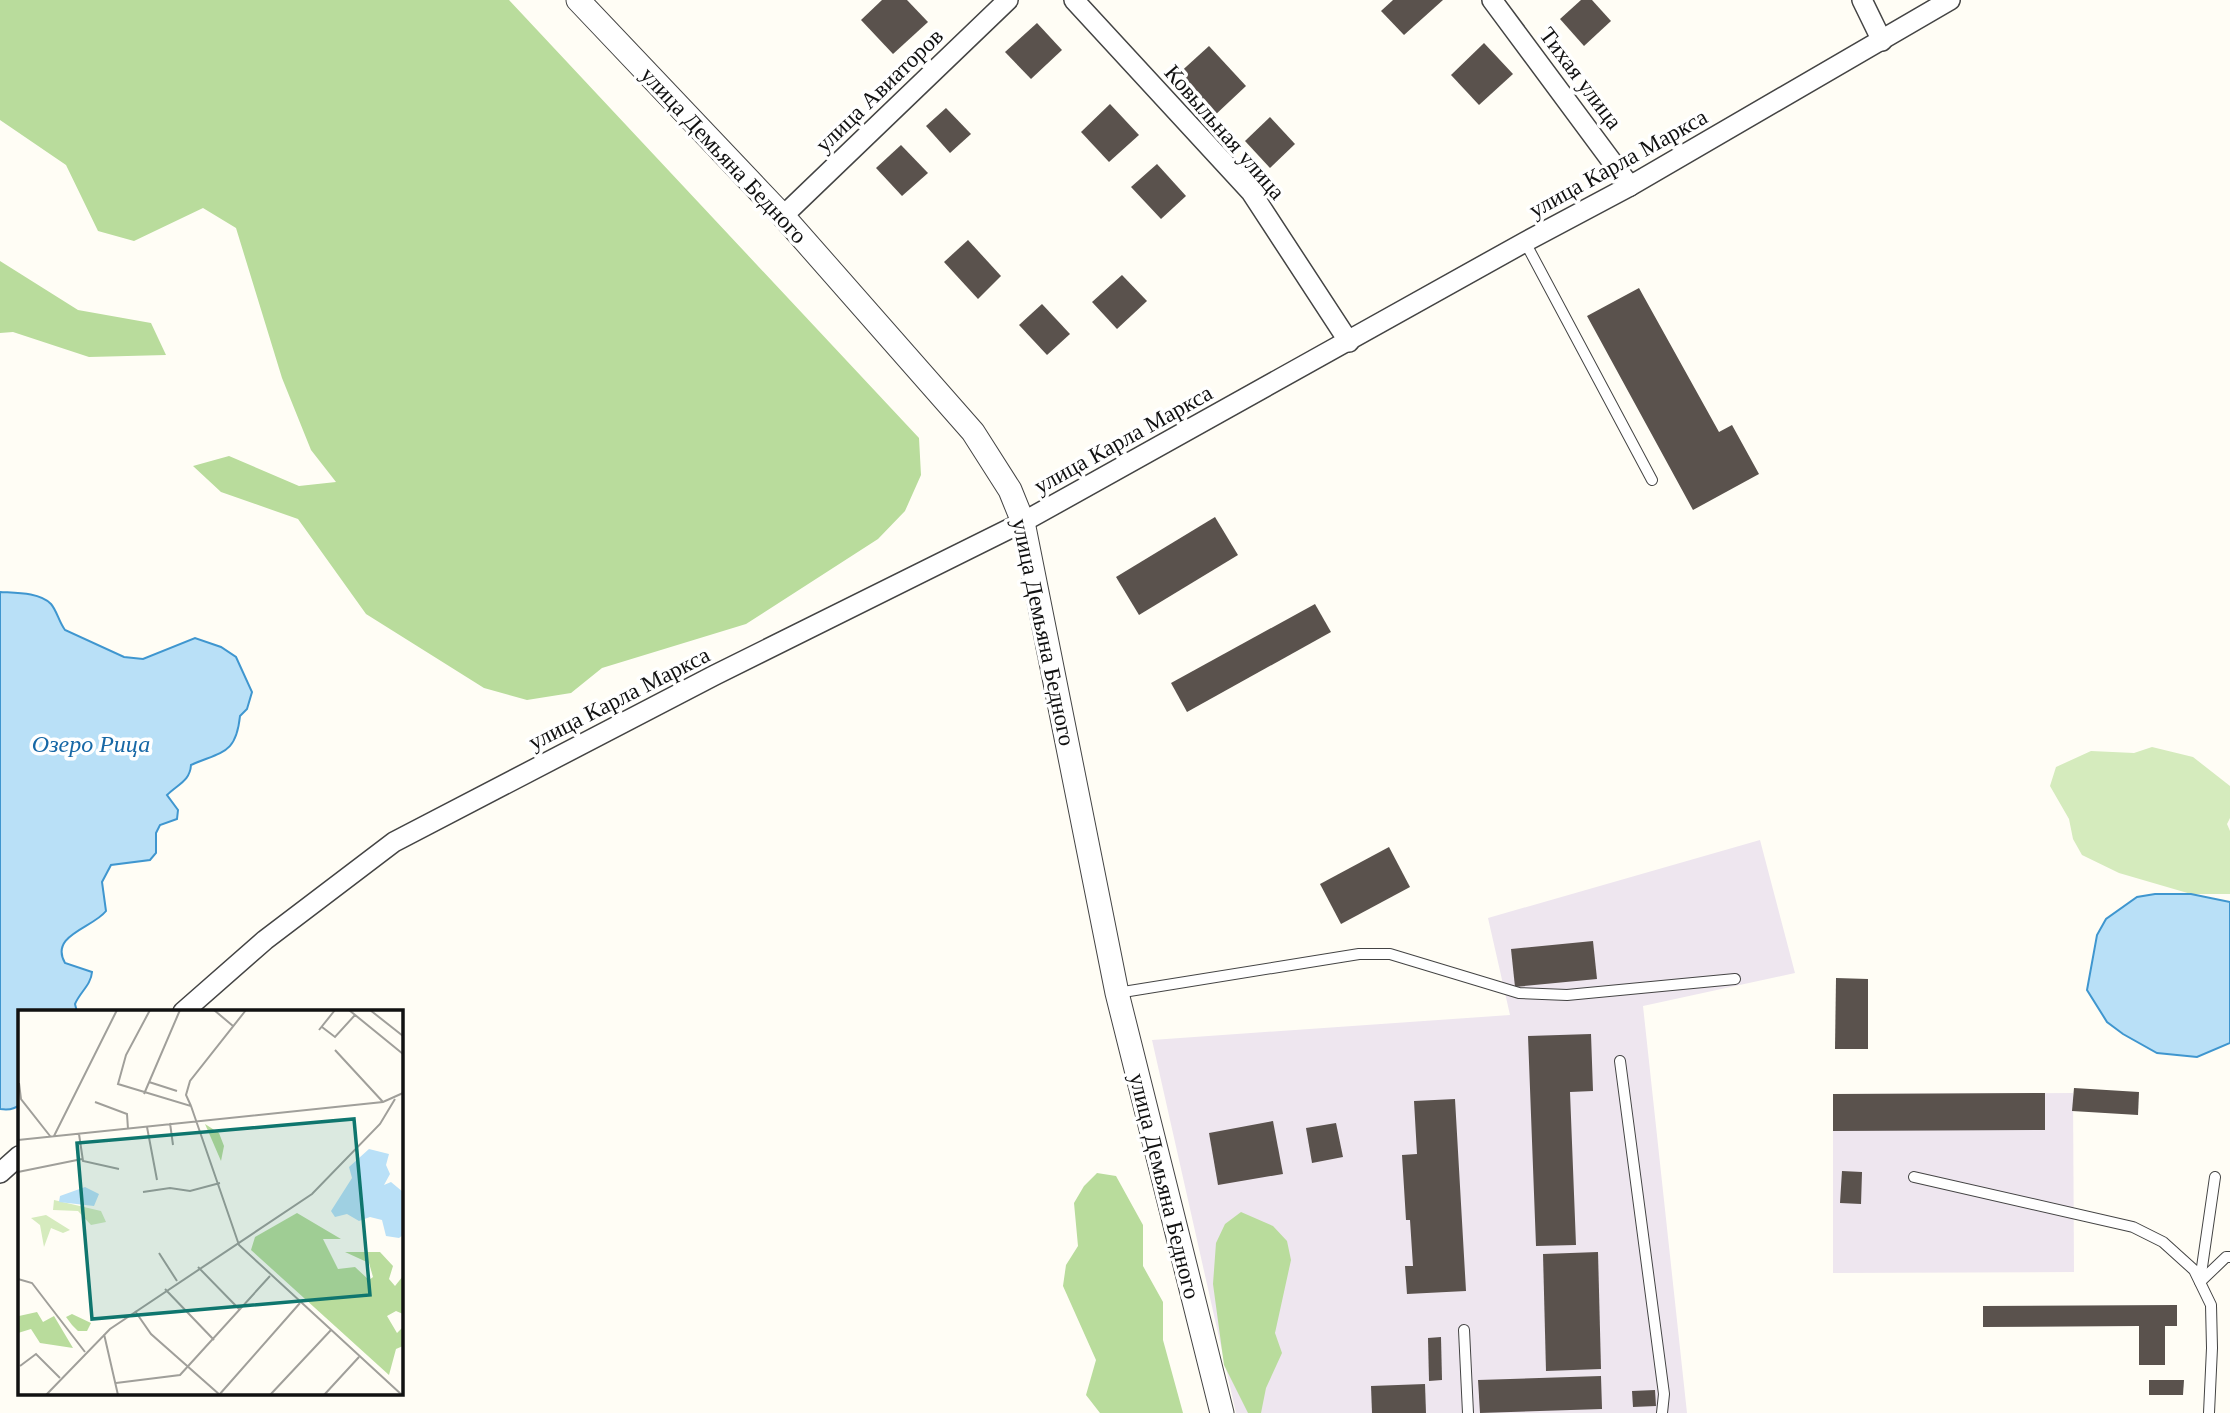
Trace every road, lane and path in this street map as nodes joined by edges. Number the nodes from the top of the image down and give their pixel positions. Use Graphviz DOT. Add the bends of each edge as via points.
graph roads {
  1 [pos="578,0"];
  2 [pos="1008,0"];
  3 [pos="1074,0"];
  4 [pos="1492,0"];
  5 [pos="1861,0"];
  6 [pos="1950,0"];
  7 [pos="1882,41"];
  8 [pos="1630,186"];
  9 [pos="783,216"];
  10 [pos="1525,242"];
  11 [pos="1349,341"];
  12 [pos="1652,480"];
  13 [pos="1023,522"];
  14 [pos="1735,979"];
  15 [pos="1117,993"];
  16 [pos="185,1010"];
  17 [pos="1620,1061"];
  18 [pos="18,1157"];
  19 [pos="0,1173"];
  20 [pos="1914,1177"];
  21 [pos="2215,1177"];
  22 [pos="2230,1257"];
  23 [pos="2200,1282"];
  24 [pos="1464,1330"];
  25 [pos="1222,1413"];
  26 [pos="1468,1413"];
  27 [pos="1662,1413"];
  28 [pos="2209,1413"];
  1 -- 9 [label="street, улица Демьяна Бедного"];
  2 -- 9 [label="street, улица Авиаторов"];
  3 -- 11 [label="street, Ковыльная улица" via="1251,192"];
  4 -- 8 [label="street, Тихая улица"];
  5 -- 7 [label="street"];
  6 -- 7 [label="street, улица Карла Маркса"];
  7 -- 8 [label="street, улица Карла Маркса"];
  8 -- 10 [label="street, улица Карла Маркса"];
  9 -- 13 [label="street, улица Демьяна Бедного" via="973,432 1010,490"];
  10 -- 11 [label="street, улица Карла Маркса"];
  10 -- 12 [label="lane"];
  11 -- 13 [label="street, улица Карла Маркса"];
  13 -- 15 [label="street, улица Демьяна Бедного"];
  13 -- 16 [label="street, улица Карла Маркса" via="394,842 265,940"];
  14 -- 15 [label="lane" via="1567,995 1519,993 1390,954 1359,954"];
  15 -- 25 [label="street, улица Демьяна Бедного"];
  17 -- 27 [label="lane" via="1664,1394"];
  18 -- 19 [label="street"];
  20 -- 23 [label="lane" via="2133,1227 2164,1242 2194,1270"];
  21 -- 23 [label="lane"];
  22 -- 23 [label="lane"];
  23 -- 28 [label="lane" via="2211,1305"];
  24 -- 26 [label="lane"];
}
